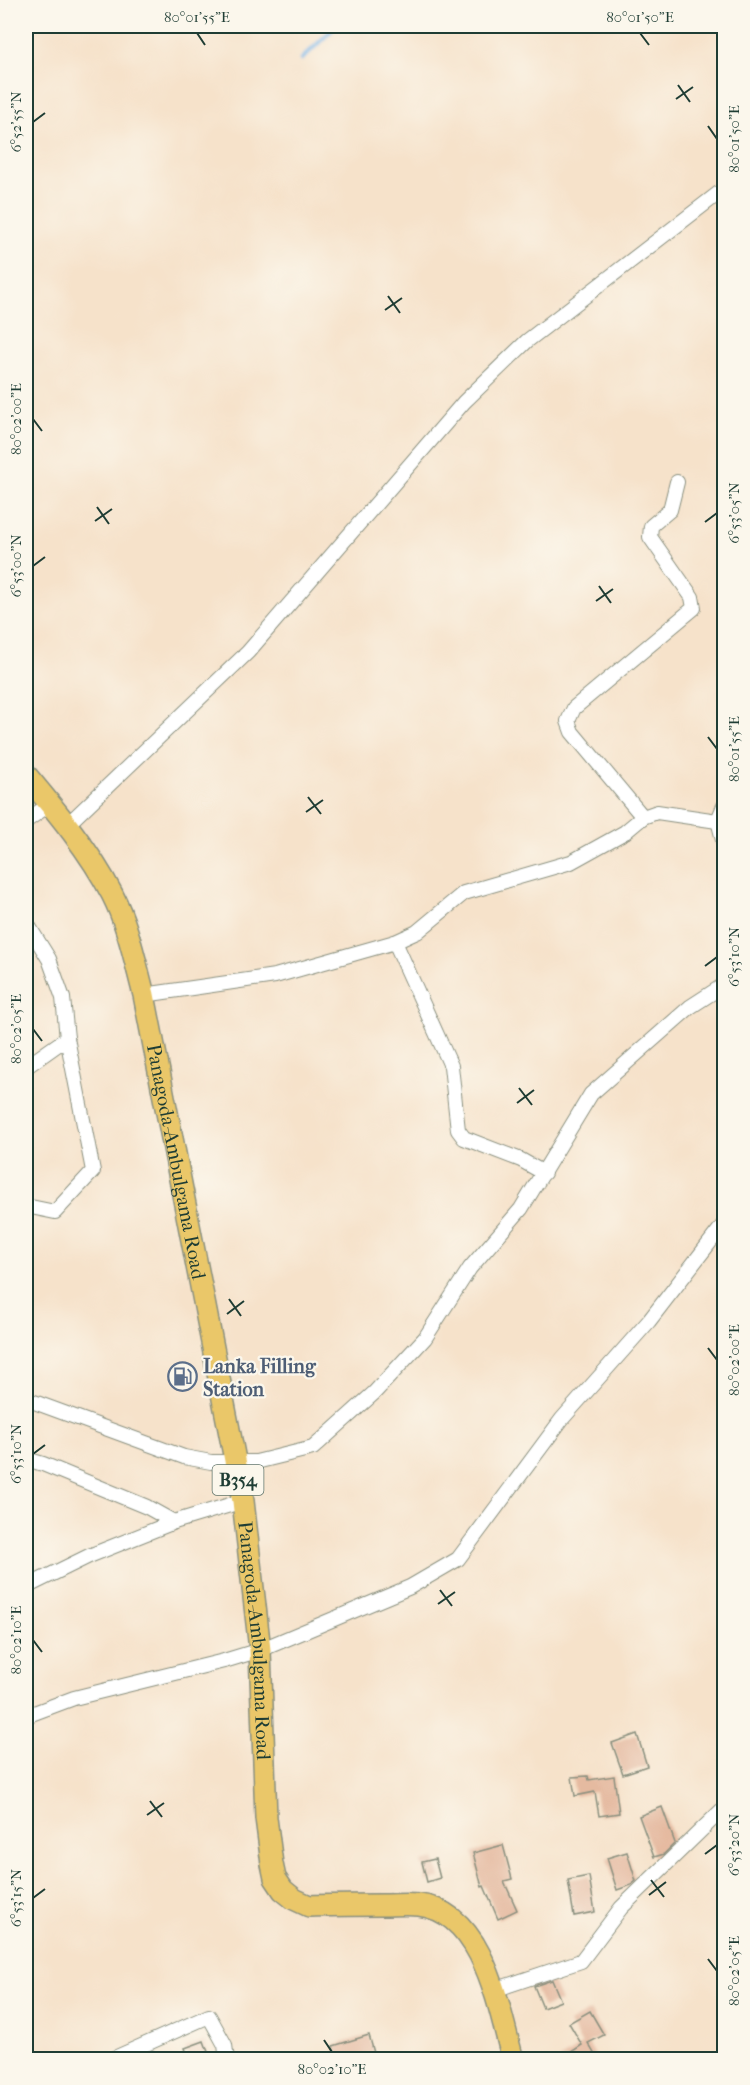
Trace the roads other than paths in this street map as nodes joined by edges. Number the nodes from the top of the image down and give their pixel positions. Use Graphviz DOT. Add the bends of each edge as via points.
graph roads {
  1 [pos="724,189"];
  2 [pos="677,482"];
  3 [pos="26,775"];
  4 [pos="50,804"];
  5 [pos="724,806"];
  6 [pos="643,817"];
  7 [pos="26,821"];
  8 [pos="722,821"];
  9 [pos="68,824"];
  10 [pos="724,844"];
  11 [pos="26,922"];
  12 [pos="395,942"];
  13 [pos="724,985"];
  14 [pos="144,995"];
  15 [pos="67,1038"];
  16 [pos="26,1067"];
  17 [pos="544,1173"];
  18 [pos="26,1206"];
  19 [pos="724,1224"];
  20 [pos="26,1399"];
  21 [pos="26,1459"];
  22 [pos="235,1464"];
  23 [pos="243,1501"];
  24 [pos="174,1522"];
  25 [pos="26,1587"];
  26 [pos="260,1650"];
  27 [pos="26,1716"];
  28 [pos="724,1808"];
  29 [pos="494,1990"];
  30 [pos="110,2060"];
  31 [pos="227,2060"];
  32 [pos="513,2060"];
  1 -- 9 [label="street" via="519,349 464,402 248,652"];
  2 -- 6 [label="street" via="670,510 651,526 650,537 692,597 694,609 574,708 568,721 572,732"];
  3 -- 4 [label="main road, Panagoda-Ambulgama Road / B354"];
  4 -- 7 [label="street"];
  4 -- 9 [label="main road, Panagoda-Ambulgama Road / B354"];
  5 -- 8 [label="street"];
  6 -- 8 [label="street" via="657,812"];
  6 -- 12 [label="street" via="625,832 571,862 464,893 417,932"];
  8 -- 10 [label="street"];
  9 -- 14 [label="main road, Panagoda-Ambulgama Road / B354" via="112,894 127,930"];
  11 -- 15 [label="street" via="49,959 63,998"];
  12 -- 14 [label="street" via="275,976"];
  12 -- 17 [label="street" via="451,1066 458,1130 464,1138"];
  13 -- 17 [label="street" via="690,1007 591,1094"];
  14 -- 22 [label="main road, Panagoda-Ambulgama Road / B354"];
  15 -- 16 [label="street"];
  15 -- 18 [label="street" via="93,1171 55,1212"];
  17 -- 22 [label="street" via="521,1209 470,1268 425,1338 374,1393 312,1448"];
  19 -- 26 [label="street" via="649,1321 562,1419 458,1559 410,1587"];
  20 -- 22 [label="street" via="184,1457"];
  21 -- 24 [label="street" via="147,1507"];
  22 -- 23 [label="main road, Panagoda-Ambulgama Road / B354"];
  23 -- 24 [label="street"];
  23 -- 26 [label="main road, Panagoda-Ambulgama Road / B354"];
  24 -- 25 [label="street" via="89,1556"];
  26 -- 27 [label="street" via="74,1698"];
  26 -- 29 [label="main road, Panagoda-Ambulgama Road / B354" via="266,1818 275,1878 294,1899 309,1906 420,1905 439,1911 471,1936"];
  28 -- 29 [label="street" via="621,1908 581,1961"];
  29 -- 32 [label="main road, Panagoda-Ambulgama Road / B354"];
  30 -- 31 [label="street" via="209,2016 225,2045"];
}
